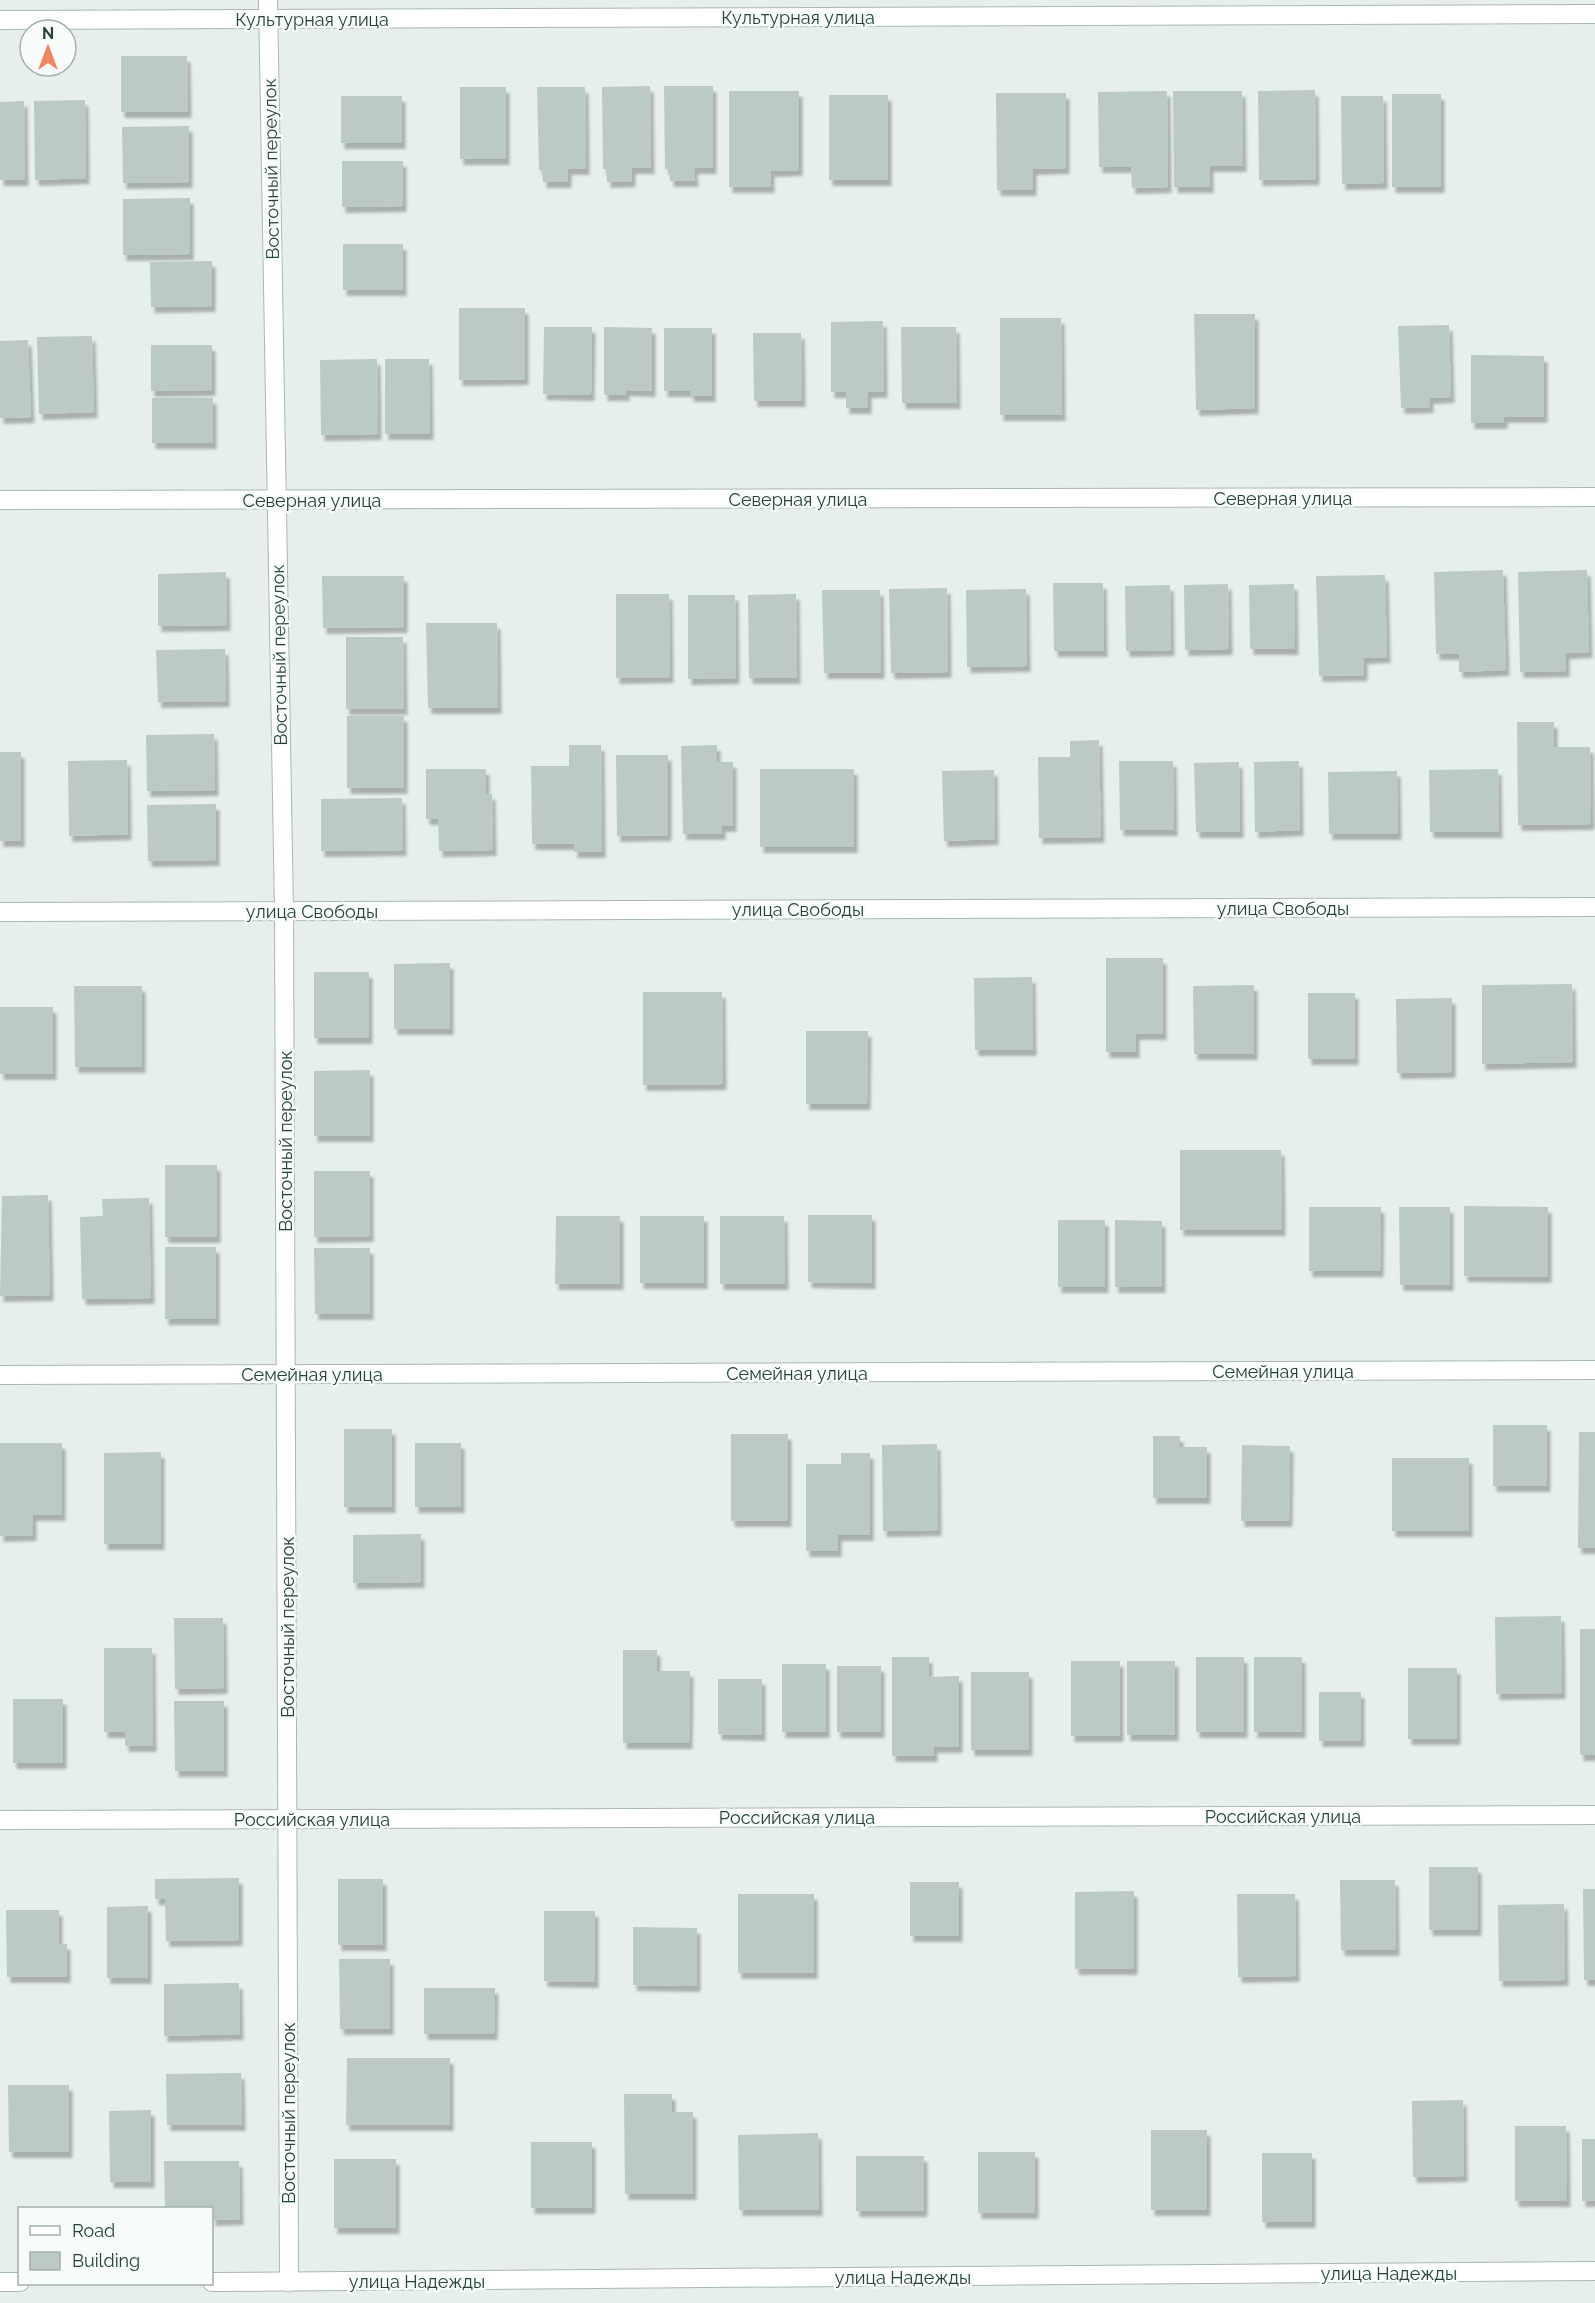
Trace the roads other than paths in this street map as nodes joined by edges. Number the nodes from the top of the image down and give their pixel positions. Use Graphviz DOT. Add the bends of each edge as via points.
graph roads {
  1 [pos="268,0"];
  2 [pos="1595,14"];
  3 [pos="269,19"];
  4 [pos="0,20"];
  5 [pos="1595,497"];
  6 [pos="0,500"];
  7 [pos="277,500"];
  8 [pos="1595,907"];
  9 [pos="284,911"];
  10 [pos="0,912"];
  11 [pos="1595,1370"];
  12 [pos="285,1375"];
  13 [pos="0,1376"];
  14 [pos="1595,1815"];
  15 [pos="287,1819"];
  16 [pos="0,1820"];
  17 [pos="1595,2271"];
  18 [pos="0,2282"];
  19 [pos="18,2282"];
  20 [pos="213,2282"];
  21 [pos="289,2282"];
  1 -- 3 [label="street, Восточный переулок"];
  2 -- 3 [label="street, Культурная улица"];
  3 -- 4 [label="street, Культурная улица"];
  3 -- 7 [label="street, Восточный переулок"];
  5 -- 7 [label="street, Северная улица"];
  6 -- 7 [label="street, Северная улица"];
  7 -- 9 [label="street, Восточный переулок"];
  8 -- 9 [label="street, улица Свободы"];
  9 -- 10 [label="street, улица Свободы"];
  9 -- 12 [label="street, Восточный переулок"];
  11 -- 12 [label="street, Семейная улица"];
  12 -- 13 [label="street, Семейная улица"];
  12 -- 15 [label="street, Восточный переулок"];
  14 -- 15 [label="street, Российская улица"];
  15 -- 16 [label="street, Российская улица"];
  15 -- 21 [label="street, Восточный переулок"];
  17 -- 21 [label="street, улица Надежды"];
  18 -- 19 [label="street"];
  20 -- 21 [label="street, улица Надежды"];
}
